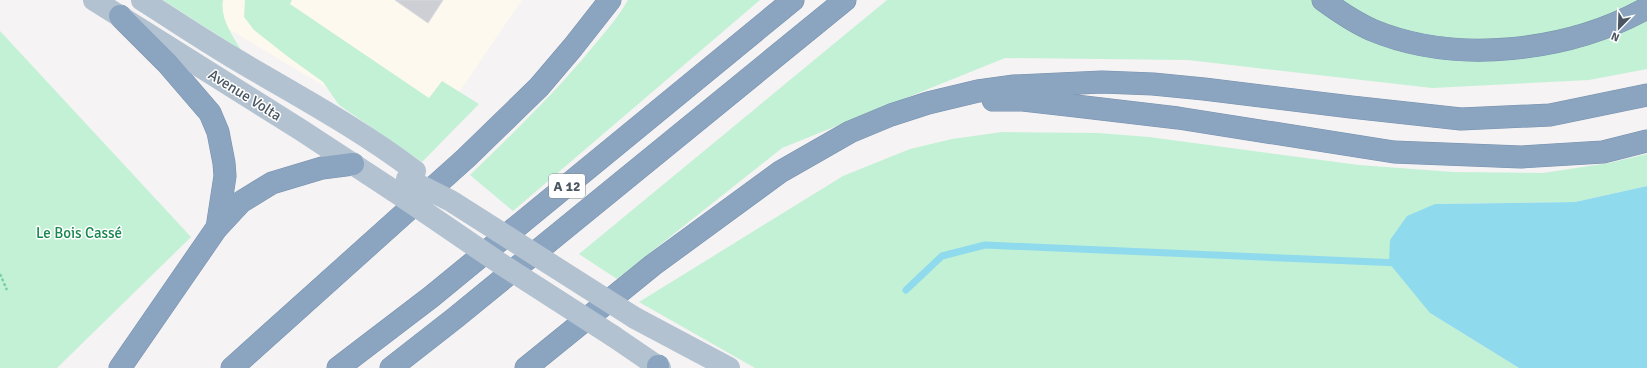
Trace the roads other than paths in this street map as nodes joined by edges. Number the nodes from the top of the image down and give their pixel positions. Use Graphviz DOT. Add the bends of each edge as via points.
graph roads {
  1 [pos="94,0"];
  2 [pos="142,0"];
  3 [pos="610,0"];
  4 [pos="792,0"];
  5 [pos="845,0"];
  6 [pos="1323,0"];
  7 [pos="1647,8"];
  8 [pos="120,16"];
  9 [pos="1647,95"];
  10 [pos="928,103"];
  11 [pos="1647,141"];
  12 [pos="353,164"];
  13 [pos="406,180"];
  14 [pos="216,229"];
  15 [pos="658,329"];
  16 [pos="659,367"];
  17 [pos="120,368"];
  18 [pos="232,368"];
  19 [pos="338,368"];
  20 [pos="391,368"];
  21 [pos="526,368"];
  22 [pos="729,368"];
  1 -- 8 [label="main road, Avenue Volta"];
  2 -- 13 [label="main road, Avenue Volta" via="387,150"];
  3 -- 18 [label="highway" via="539,87 472,153"];
  4 -- 19 [label="highway, A 12" via="437,292"];
  5 -- 20 [label="highway, A 12" via="461,314"];
  6 -- 7 [label="highway" via="1345,16 1401,40 1427,46 1483,51 1526,46 1585,34"];
  8 -- 12 [label="main road, Avenue Volta"];
  8 -- 14 [label="highway" via="210,113 218,132 225,176"];
  9 -- 10 [label="highway" via="1550,115 1461,119 1204,89 1102,82 1014,86 978,91"];
  10 -- 11 [label="highway" via="1023,100 1178,118 1394,152 1521,158 1603,152"];
  10 -- 21 [label="highway" via="850,132 780,172 653,265"];
  12 -- 13 [label="main road, Avenue Volta"];
  12 -- 14 [label="highway" via="322,168 272,183 241,202"];
  13 -- 15 [label="main road, bridge" via="451,201 635,318"];
  13 -- 16 [label="main road, bridge" via="501,264"];
  14 -- 17 [label="highway"];
  15 -- 16 [label="main road"];
  15 -- 22 [label="main road"];
}
